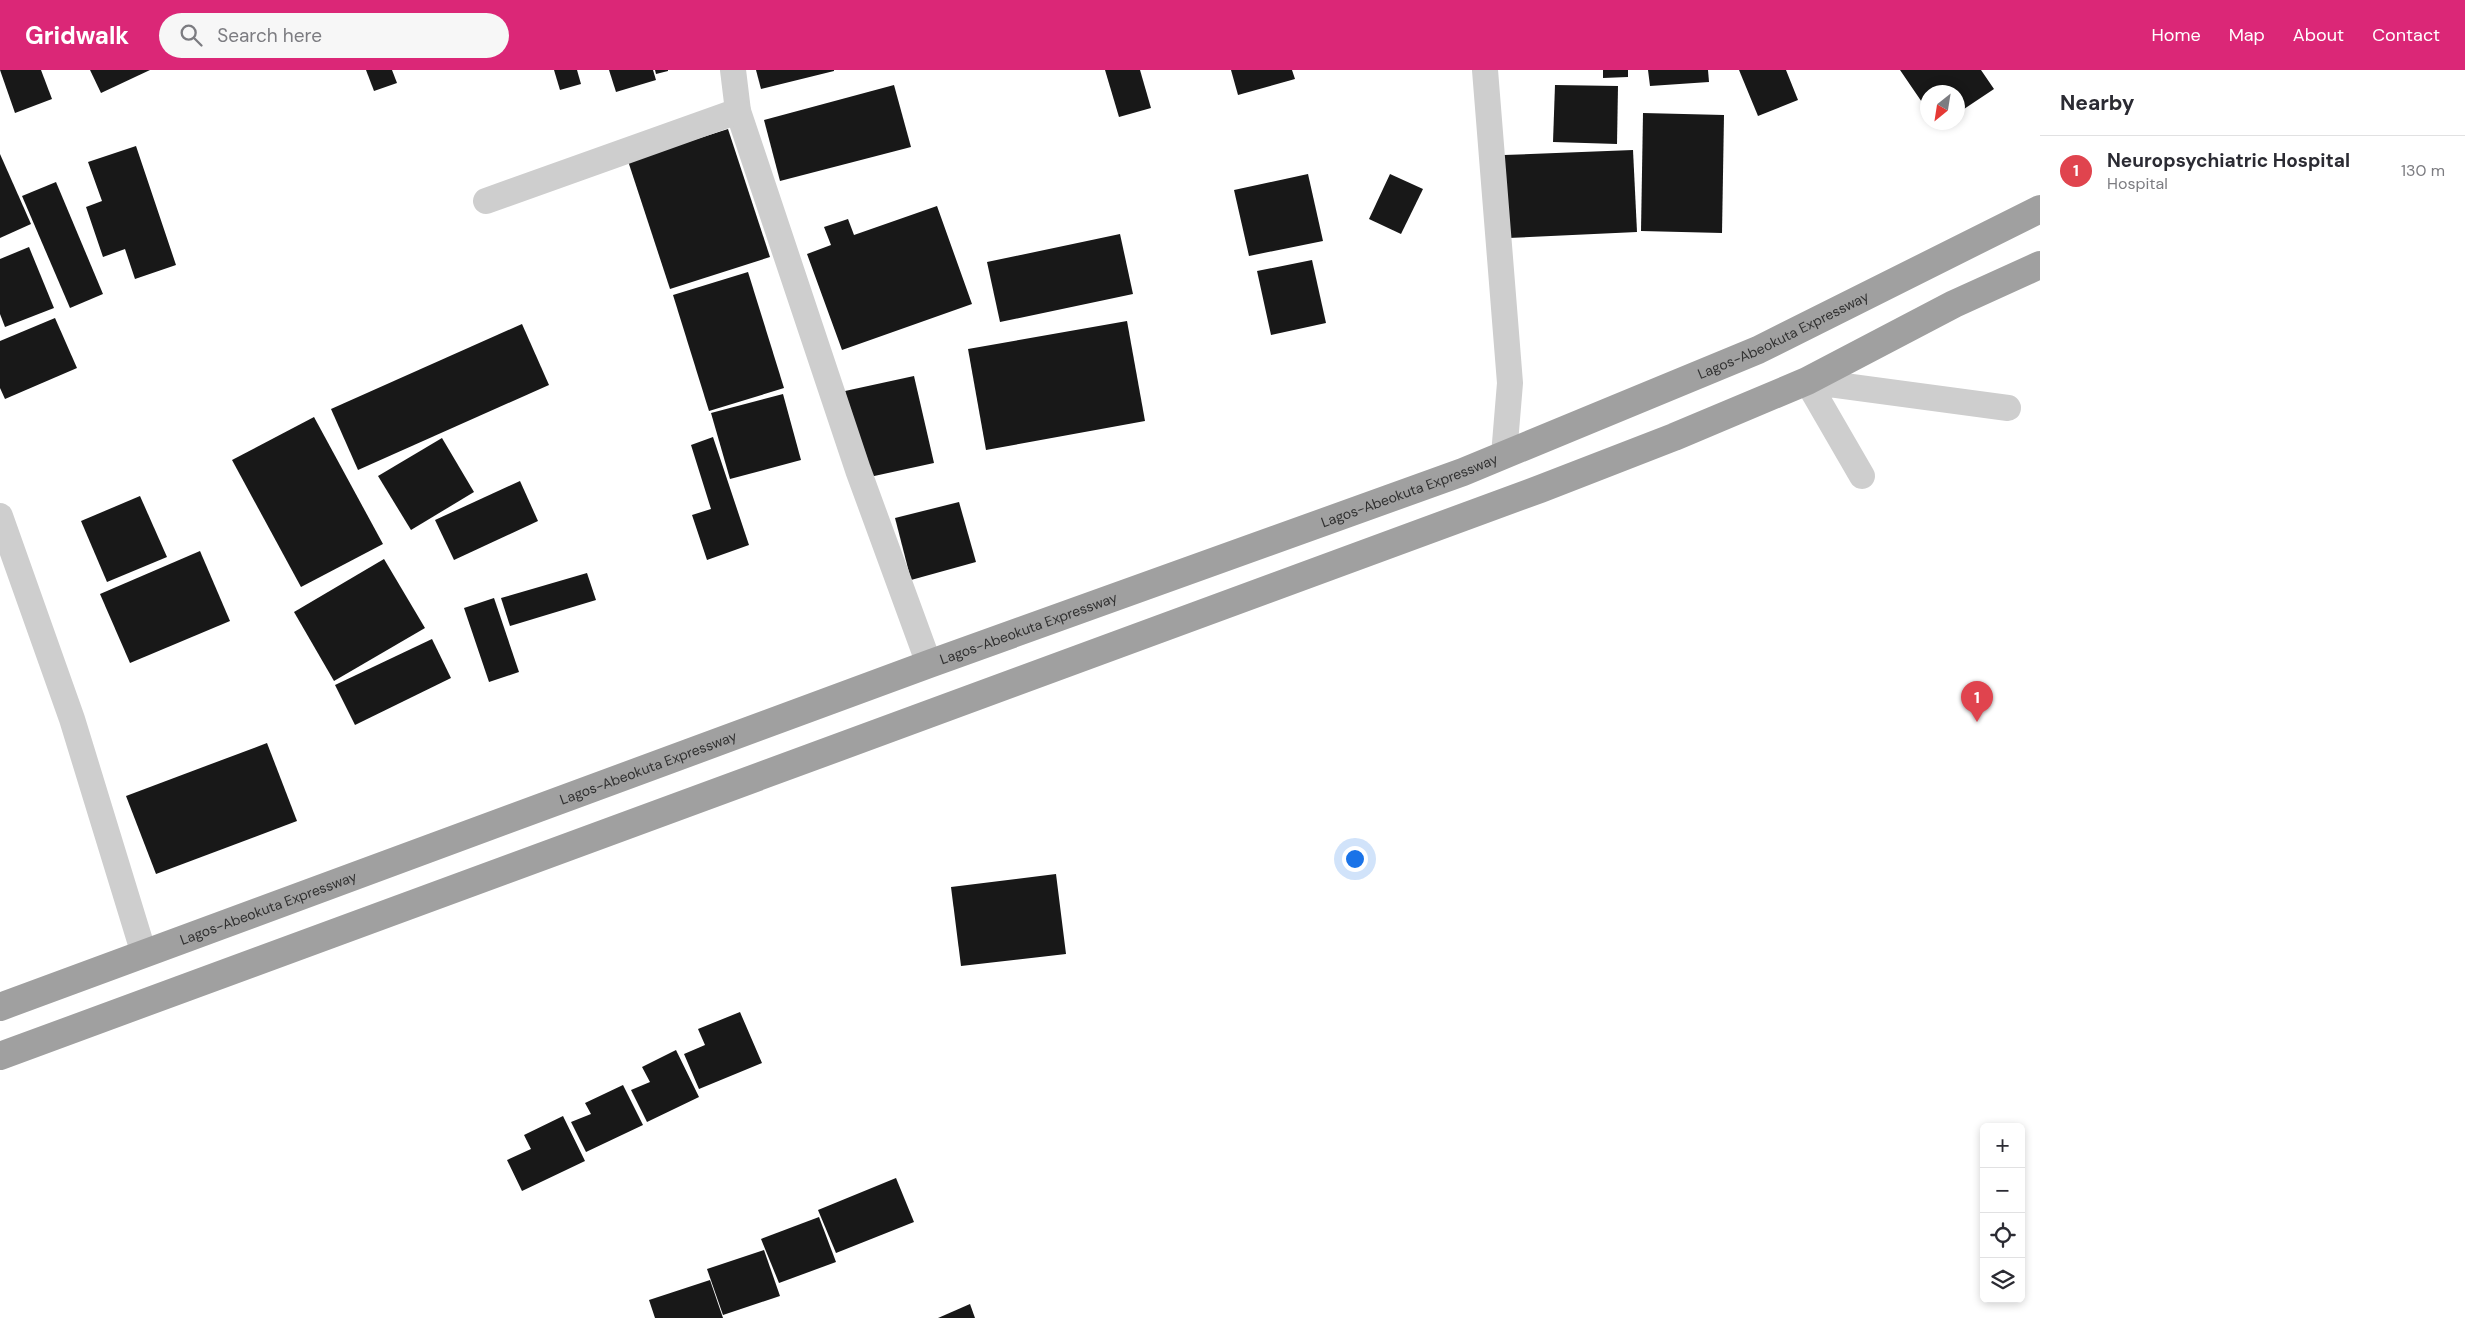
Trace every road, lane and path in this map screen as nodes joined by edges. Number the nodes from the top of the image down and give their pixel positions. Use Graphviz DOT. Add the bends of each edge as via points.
graph roads {
  1 [pos="733,70"];
  2 [pos="1485,70"];
  3 [pos="738,111"];
  4 [pos="486,201"];
  5 [pos="2040,209"];
  6 [pos="2040,265"];
  7 [pos="1807,381"];
  8 [pos="2008,408"];
  9 [pos="1504,455"];
  10 [pos="1862,476"];
  11 [pos="0,516"];
  12 [pos="928,664"];
  13 [pos="144,954"];
  14 [pos="0,1007"];
  15 [pos="0,1056"];
  1 -- 3 [label="street"];
  2 -- 9 [label="street" via="1510,383"];
  3 -- 4 [label="street"];
  3 -- 12 [label="street" via="858,470"];
  5 -- 9 [label="highway, Lagos-Abeokuta Expressway" via="1758,350"];
  6 -- 7 [label="highway" via="1954,304"];
  7 -- 8 [label="street"];
  7 -- 10 [label="street"];
  7 -- 15 [label="highway" via="1540,489"];
  9 -- 12 [label="highway, Lagos-Abeokuta Expressway"];
  11 -- 13 [label="street" via="72,719"];
  12 -- 13 [label="highway, Lagos-Abeokuta Expressway"];
  13 -- 14 [label="highway, Lagos-Abeokuta Expressway"];
}
